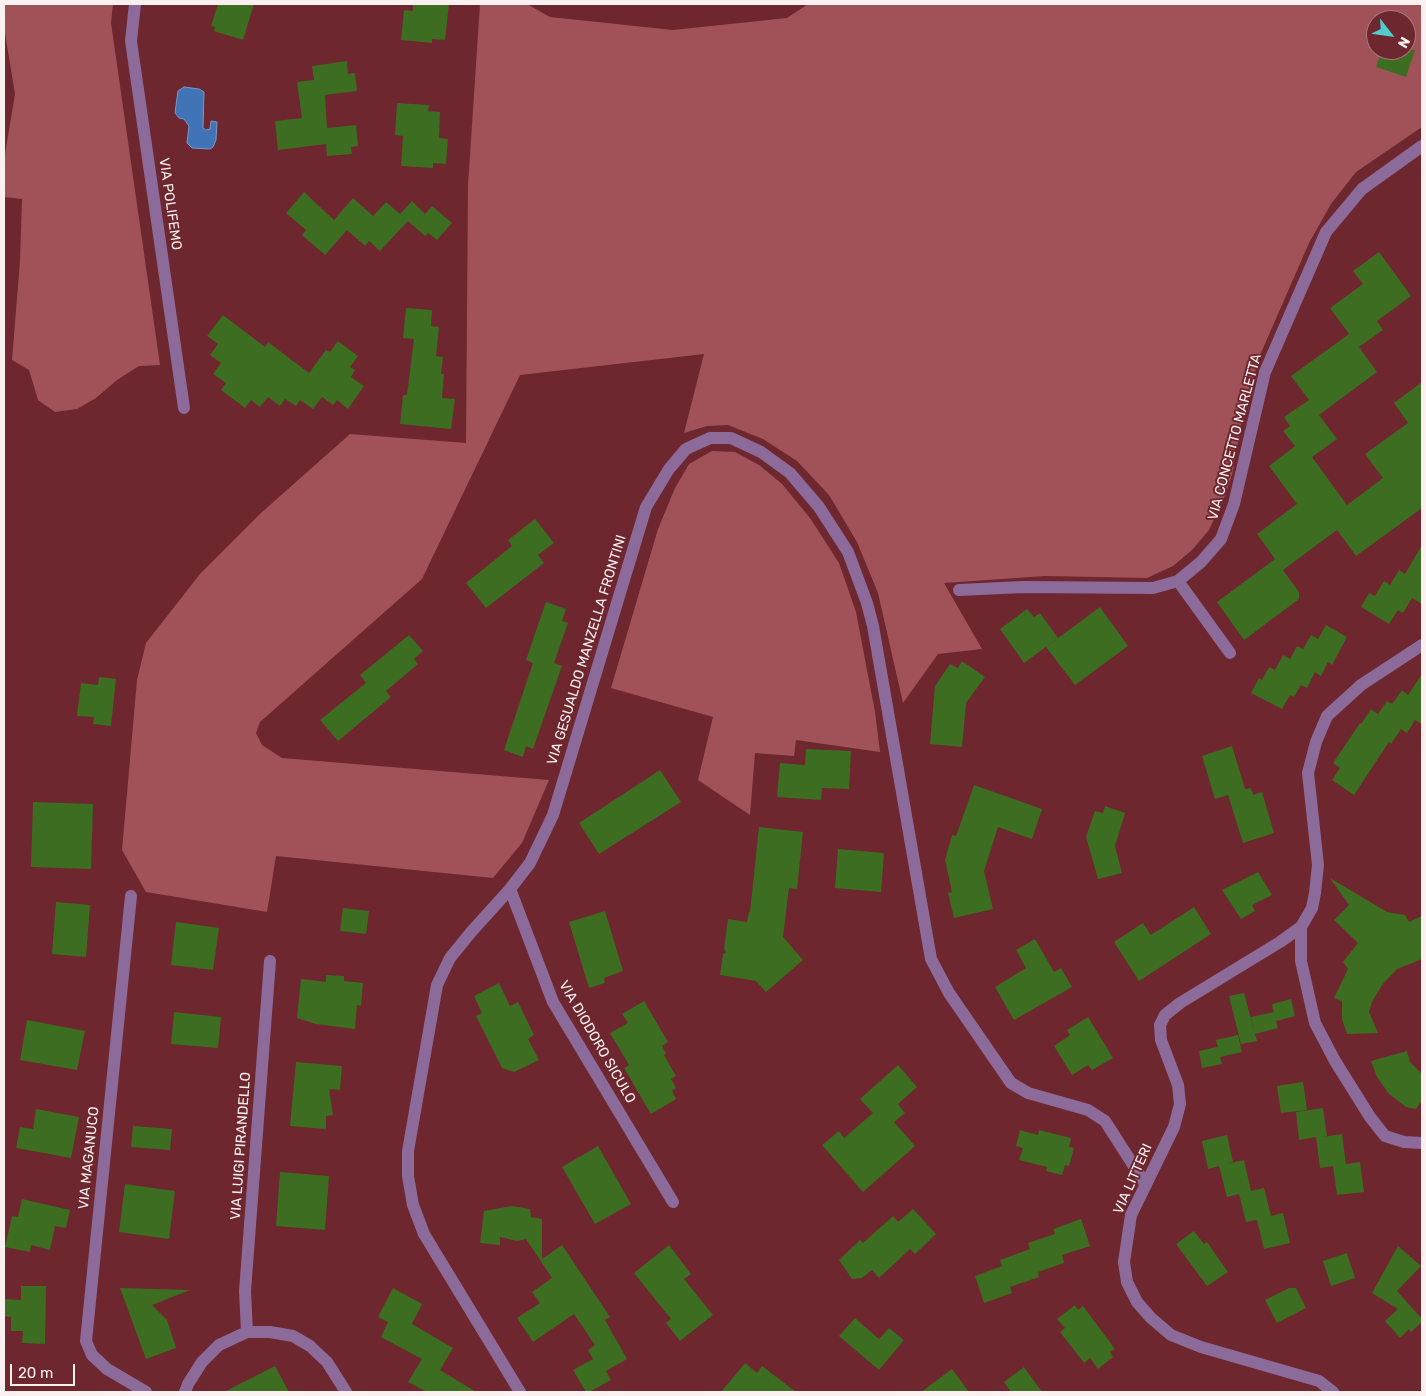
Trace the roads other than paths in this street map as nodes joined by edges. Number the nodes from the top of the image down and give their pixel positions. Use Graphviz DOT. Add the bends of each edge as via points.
graph roads {
  1 [pos="135,4"];
  2 [pos="1422,146"];
  3 [pos="184,408"];
  4 [pos="1178,581"];
  5 [pos="959,590"];
  6 [pos="1422,645"];
  7 [pos="1230,653"];
  8 [pos="510,889"];
  9 [pos="131,896"];
  10 [pos="1301,927"];
  11 [pos="270,961"];
  12 [pos="1422,1144"];
  13 [pos="1146,1184"];
  14 [pos="673,1202"];
  15 [pos="247,1332"];
  16 [pos="146,1392"];
  17 [pos="185,1392"];
  18 [pos="346,1392"];
  19 [pos="520,1392"];
  20 [pos="1332,1392"];
  1 -- 3 [label="street, VIA POLIFEMO" via="131,41"];
  2 -- 4 [label="street, VIA CONCETTO MARLETTA" via="1362,189 1326,232 1265,372 1234,504 1221,539"];
  4 -- 5 [label="street, VIA CONCETTO MARLETTA" via="1153,588 1023,586"];
  4 -- 7 [label="street"];
  6 -- 10 [label="street" via="1361,685 1328,716 1316,742 1308,773 1318,865 1312,908"];
  8 -- 13 [label="street, VIA GESUALDO MANZELLA FRONTINI" via="530,862 553,815 646,507 669,469 686,449 710,438 731,438 761,452 790,473 820,507 848,552 873,626 931,959 949,993 1011,1084 1028,1093 1088,1110 1105,1121"];
  8 -- 14 [label="street, VIA DIODORO SICULO" via="553,1002"];
  8 -- 19 [label="street, VIA GESUALDO MANZELLA FRONTINI" via="450,958 438,985 408,1151 408,1176 413,1205 424,1234"];
  9 -- 16 [label="street, VIA MAGANUCO" via="86,1341 92,1355 107,1369"];
  10 -- 12 [label="street" via="1302,961 1314,1023 1335,1061 1385,1136"];
  10 -- 13 [label="street, VIA LITTERI" via="1180,1003 1165,1016 1160,1025 1161,1040 1178,1085 1180,1104 1174,1127"];
  11 -- 15 [label="street, VIA LUIGI PIRANDELLO" via="245,1291"];
  13 -- 20 [label="street, VIA LITTERI" via="1131,1215 1124,1262 1127,1282 1136,1302 1172,1335 1201,1348 1319,1381"];
  15 -- 17 [label="street" via="219,1345 202,1362"];
  15 -- 18 [label="street" via="293,1336 310,1346 326,1362"];
}
